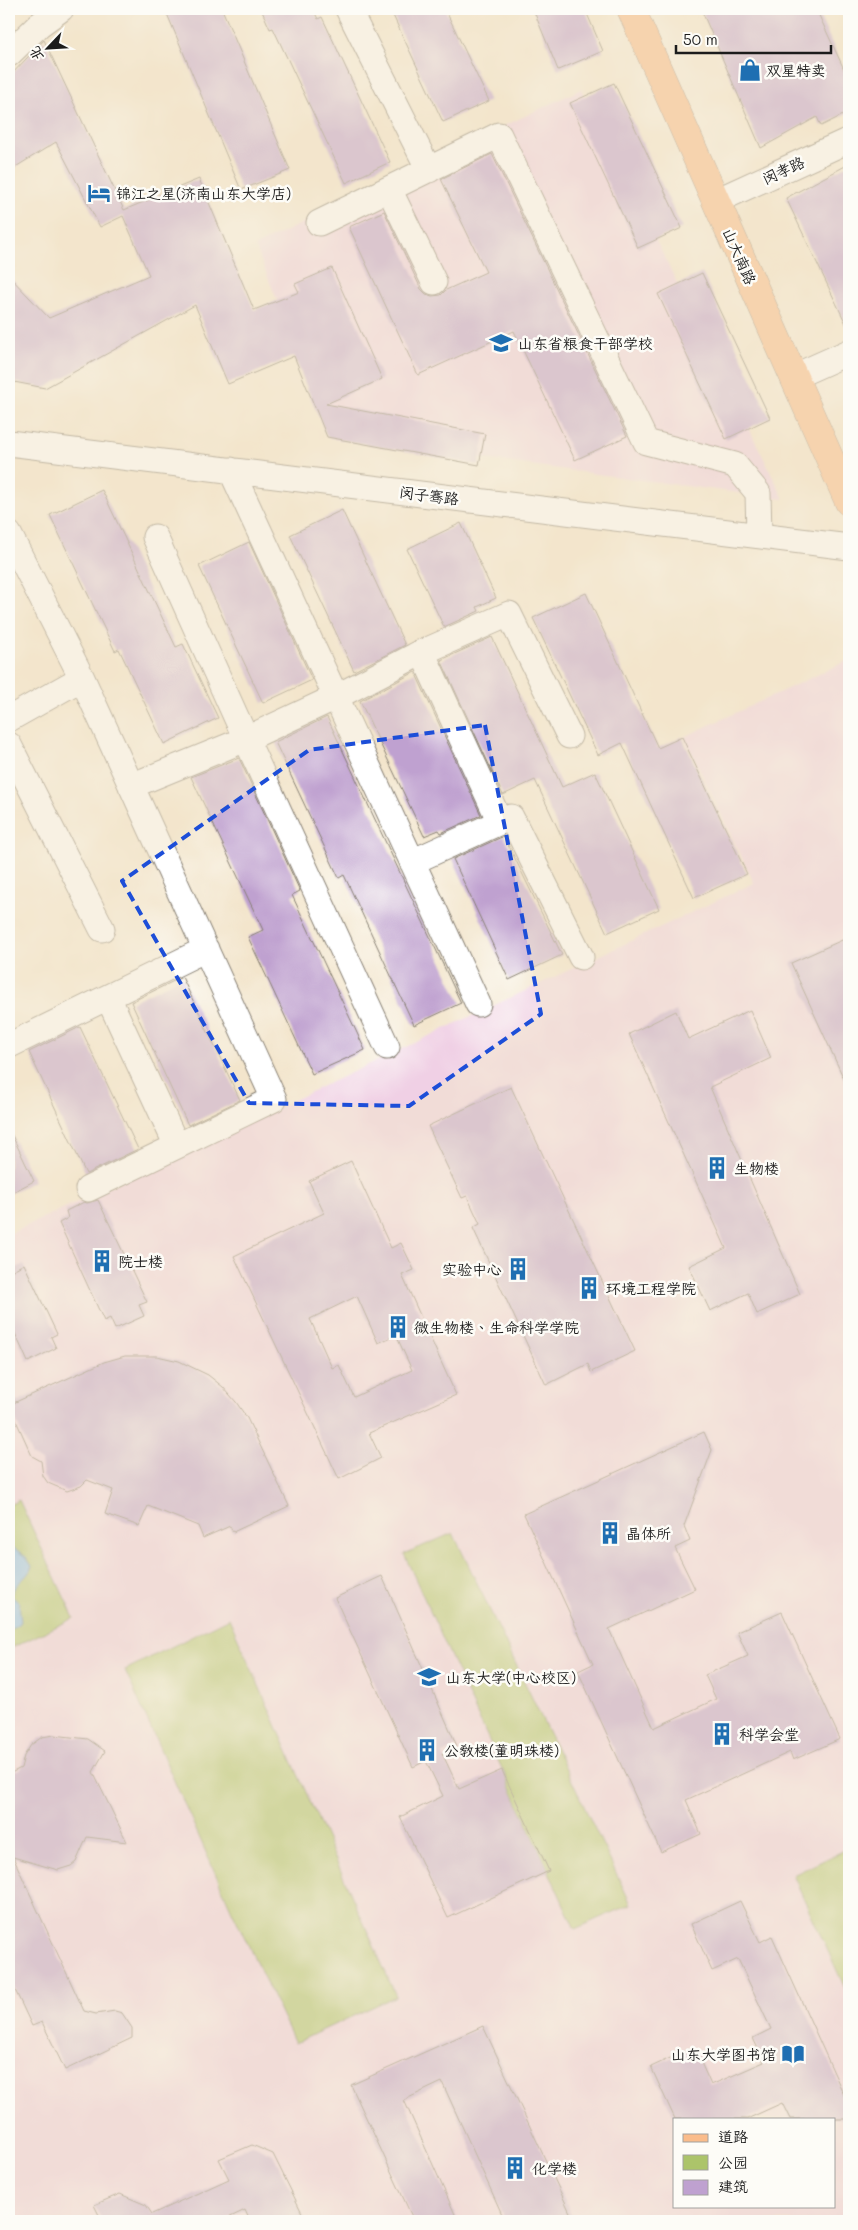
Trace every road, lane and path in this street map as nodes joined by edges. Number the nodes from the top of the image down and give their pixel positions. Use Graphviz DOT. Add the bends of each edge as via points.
graph roads {
  1 [pos="61,9"];
  2 [pos="348,9"];
  3 [pos="631,9"];
  4 [pos="9,54"];
  5 [pos="849,140"];
  6 [pos="429,170"];
  7 [pos="389,189"];
  8 [pos="716,202"];
  9 [pos="319,223"];
  10 [pos="434,282"];
  11 [pos="849,352"];
  12 [pos="793,377"];
  13 [pos="9,443"];
  14 [pos="231,470"];
  15 [pos="849,502"];
  16 [pos="9,534"];
  17 [pos="759,535"];
  18 [pos="155,537"];
  19 [pos="849,547"];
  20 [pos="416,655"];
  21 [pos="82,678"];
  22 [pos="336,697"];
  23 [pos="9,719"];
  24 [pos="569,736"];
  25 [pos="246,738"];
  26 [pos="9,745"];
  27 [pos="131,786"];
  28 [pos="500,822"];
  29 [pos="412,862"];
  30 [pos="102,929"];
  31 [pos="206,949"];
  32 [pos="581,957"];
  33 [pos="108,997"];
  34 [pos="478,1004"];
  35 [pos="10,1045"];
  36 [pos="387,1047"];
  37 [pos="177,1146"];
  38 [pos="88,1189"];
  1 -- 4 [label="street"];
  2 -- 6 [label="street"];
  3 -- 8 [label="main road, 山大南路"];
  5 -- 8 [label="street, 闵孝路"];
  6 -- 7 [label="street"];
  6 -- 17 [label="street" via="499,135 646,442 735,466 758,493"];
  7 -- 9 [label="street"];
  7 -- 10 [label="street"];
  8 -- 12 [label="main road, 山大南路"];
  11 -- 12 [label="street"];
  12 -- 15 [label="main road, 山大南路"];
  13 -- 14 [label="street, 闵子骞路"];
  14 -- 17 [label="street, 闵子骞路"];
  14 -- 22 [label="street"];
  16 -- 21 [label="street"];
  17 -- 19 [label="street, 闵子骞路"];
  18 -- 25 [label="street"];
  20 -- 22 [label="street"];
  20 -- 24 [label="street" via="509,614"];
  20 -- 28 [label="street" via="422,652"];
  21 -- 23 [label="street"];
  21 -- 27 [label="street"];
  22 -- 25 [label="street"];
  22 -- 29 [label="street"];
  25 -- 27 [label="street"];
  25 -- 36 [label="street"];
  26 -- 30 [label="street"];
  27 -- 31 [label="street"];
  28 -- 29 [label="street"];
  28 -- 32 [label="street" via="511,818"];
  29 -- 34 [label="street"];
  31 -- 33 [label="street"];
  31 -- 37 [label="street" via="274,1099"];
  33 -- 35 [label="street"];
  33 -- 37 [label="street"];
  37 -- 38 [label="street"];
}
